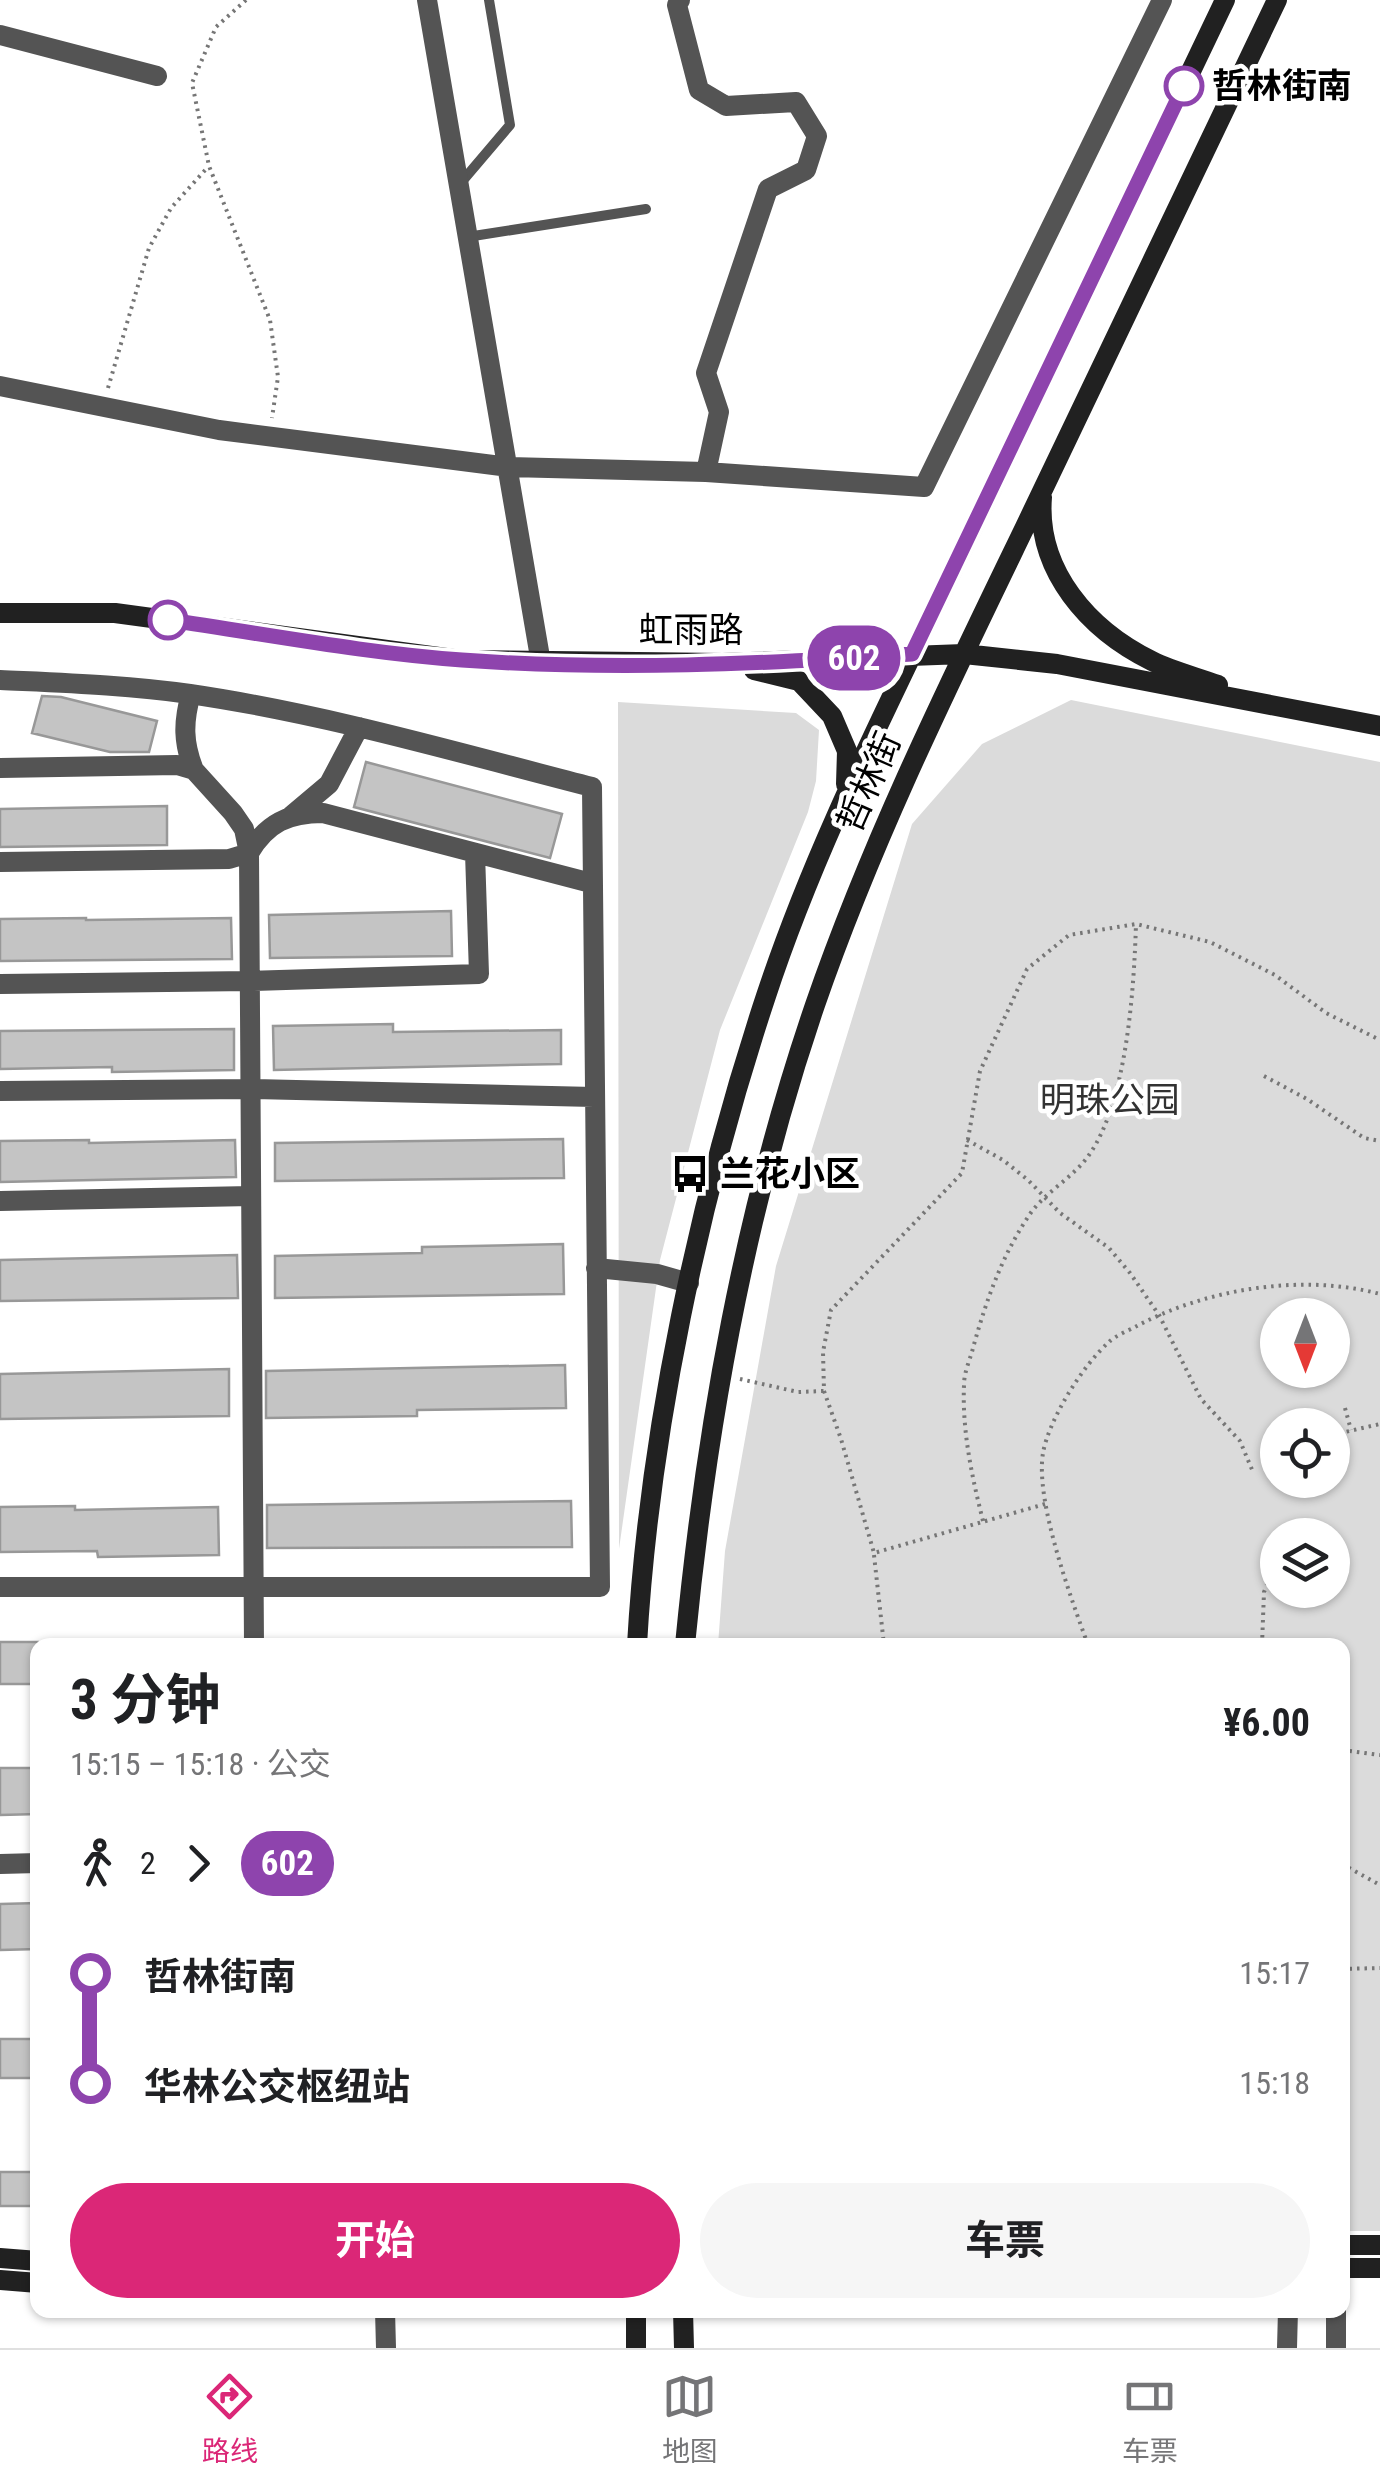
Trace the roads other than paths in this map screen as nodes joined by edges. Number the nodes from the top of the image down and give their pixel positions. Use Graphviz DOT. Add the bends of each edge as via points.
graph roads {
  1 [pos="427,0"];
  2 [pos="489,0"];
  3 [pos="680,0"];
  4 [pos="1162,0"];
  5 [pos="1225,0"];
  6 [pos="1277,0"];
  7 [pos="0,35"];
  8 [pos="157,76"];
  9 [pos="458,186"];
  10 [pos="646,209"];
  11 [pos="467,237"];
  12 [pos="0,386"];
  13 [pos="509,466"];
  14 [pos="706,472"];
  15 [pos="1042,490"];
  16 [pos="0,614"];
  17 [pos="912,654"];
  18 [pos="964,654"];
  19 [pos="542,663"];
  20 [pos="723,664"];
  21 [pos="0,680"];
  22 [pos="191,694"];
  23 [pos="1276,706"];
  24 [pos="1380,726"];
  25 [pos="359,727"];
  26 [pos="0,768"];
  27 [pos="194,770"];
  28 [pos="844,798"];
  29 [pos="235,816"];
  30 [pos="283,819"];
  31 [pos="249,853"];
  32 [pos="475,853"];
  33 [pos="0,862"];
  34 [pos="592,883"];
  35 [pos="250,982"];
  36 [pos="0,984"];
  37 [pos="251,1089"];
  38 [pos="0,1091"];
  39 [pos="594,1097"];
  40 [pos="251,1196"];
  41 [pos="0,1201"];
  42 [pos="596,1268"];
  43 [pos="689,1282"];
  44 [pos="0,1586"];
  45 [pos="254,1586"];
  46 [pos="254,1638"];
  47 [pos="638,1638"];
  48 [pos="686,1638"];
  49 [pos="30,1863"];
  50 [pos="0,1864"];
  51 [pos="1380,2245"];
  52 [pos="1350,2246"];
  53 [pos="0,2258"];
  54 [pos="30,2260"];
  55 [pos="1350,2268"];
  56 [pos="1380,2268"];
  57 [pos="0,2280"];
  58 [pos="30,2282"];
  59 [pos="384,2318"];
  60 [pos="636,2318"];
  61 [pos="683,2318"];
  62 [pos="1288,2318"];
  63 [pos="1336,2318"];
  64 [pos="386,2348"];
  65 [pos="636,2348"];
  66 [pos="684,2348"];
  67 [pos="1287,2348"];
  68 [pos="1336,2348"];
  1 -- 9 [label="street"];
  2 -- 9 [label="lane" via="510,125"];
  3 -- 14 [label="street" via="699,90 726,106 796,102 817,136 806,170 768,189 706,374 719,412"];
  4 -- 14 [label="street" via="924,486"];
  5 -- 17 [label="street, 哲林街"];
  6 -- 15 [label="street, 哲林街"];
  7 -- 8 [label="street"];
  9 -- 11 [label="street"];
  10 -- 11 [label="lane"];
  11 -- 13 [label="street"];
  12 -- 13 [label="street" via="269,437"];
  13 -- 14 [label="street"];
  13 -- 19 [label="street"];
  15 -- 18 [label="street, 哲林街"];
  15 -- 23 [label="street" via="1042,531 1056,578 1104,632 1152,661"];
  16 -- 19 [label="street, 虹雨路" via="116,613 348,647"];
  17 -- 18 [label="street, 虹雨路"];
  17 -- 20 [label="street, 虹雨路"];
  17 -- 28 [label="street, 哲林街"];
  18 -- 23 [label="street, 虹雨路" via="1057,664"];
  18 -- 48 [label="street, 哲林街" via="883,828 814,1008 770,1158 720,1373"];
  19 -- 20 [label="street, 虹雨路"];
  20 -- 28 [label="street" via="799,681 832,716 847,752"];
  21 -- 22 [label="street"];
  22 -- 25 [label="street"];
  22 -- 27 [label="street" via="184,738"];
  23 -- 24 [label="street, 虹雨路"];
  25 -- 30 [label="street" via="329,784"];
  25 -- 34 [label="street" via="592,787"];
  26 -- 27 [label="street"];
  27 -- 29 [label="street"];
  28 -- 43 [label="street, 哲林街" via="766,993"];
  29 -- 30 [label="street" via="249,822"];
  29 -- 31 [label="street"];
  30 -- 31 [label="street" via="260,834"];
  30 -- 32 [label="street" via="322,813"];
  31 -- 33 [label="street" via="230,859"];
  31 -- 35 [label="street"];
  32 -- 34 [label="street"];
  32 -- 35 [label="street" via="480,974"];
  34 -- 39 [label="street"];
  35 -- 36 [label="street"];
  35 -- 37 [label="street"];
  37 -- 38 [label="street"];
  37 -- 39 [label="street"];
  37 -- 40 [label="street"];
  39 -- 42 [label="street"];
  40 -- 41 [label="street"];
  40 -- 45 [label="street"];
  42 -- 43 [label="street"];
  42 -- 45 [label="street" via="600,1587"];
  43 -- 47 [label="street, 哲林街" via="650,1512"];
  44 -- 45 [label="street"];
  45 -- 46 [label="street"];
  49 -- 50 [label="street"];
  51 -- 52 [label="street"];
  53 -- 54 [label="street"];
  55 -- 56 [label="street"];
  57 -- 58 [label="street"];
  59 -- 64 [label="street"];
  60 -- 65 [label="street"];
  61 -- 66 [label="street"];
  62 -- 67 [label="street"];
  63 -- 68 [label="street"];
}
